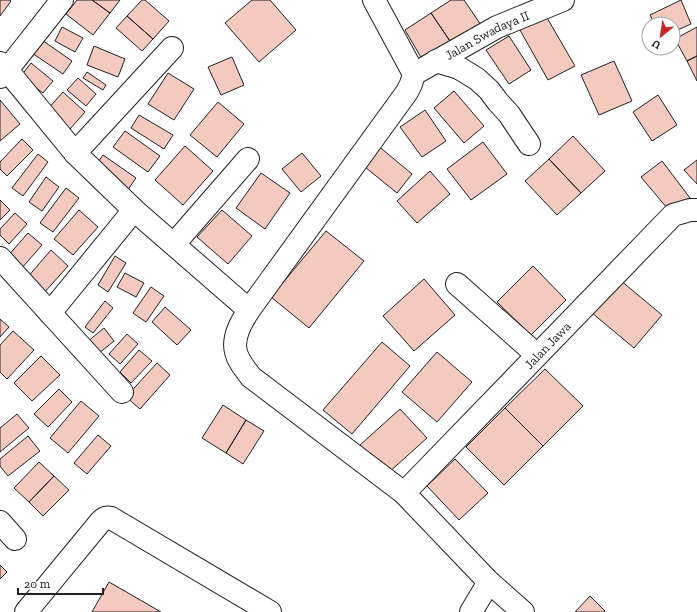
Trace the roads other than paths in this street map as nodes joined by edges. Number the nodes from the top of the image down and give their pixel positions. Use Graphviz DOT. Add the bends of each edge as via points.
graph roads {
  1 [pos="62,0"];
  2 [pos="374,0"];
  3 [pos="563,0"];
  4 [pos="172,48"];
  5 [pos="436,61"];
  6 [pos="2,70"];
  7 [pos="414,74"];
  8 [pos="529,144"];
  9 [pos="75,153"];
  10 [pos="248,159"];
  11 [pos="134,210"];
  12 [pos="697,210"];
  13 [pos="174,244"];
  14 [pos="0,258"];
  15 [pos="457,284"];
  16 [pos="249,310"];
  17 [pos="50,313"];
  18 [pos="537,356"];
  19 [pos="122,392"];
  20 [pos="404,493"];
  21 [pos="0,522"];
  22 [pos="15,539"];
  23 [pos="489,582"];
  24 [pos="26,612"];
  25 [pos="270,612"];
  26 [pos="471,612"];
  27 [pos="523,612"];
  1 -- 6 [label="street"];
  2 -- 7 [label="street"];
  3 -- 5 [label="street, Jalan Swadaya II" via="497,27"];
  4 -- 9 [label="street"];
  5 -- 7 [label="street, Jalan Swadaya II"];
  5 -- 8 [label="street" via="459,68 477,78 509,114"];
  6 -- 9 [label="street"];
  7 -- 16 [label="street" via="407,92"];
  9 -- 11 [label="street"];
  10 -- 13 [label="street"];
  11 -- 13 [label="street"];
  11 -- 17 [label="street"];
  12 -- 18 [label="street, Jalan Jawa" via="673,215"];
  13 -- 16 [label="street"];
  14 -- 17 [label="street"];
  15 -- 18 [label="street"];
  16 -- 20 [label="street" via="240,324 235,342 240,361 250,377"];
  17 -- 19 [label="street"];
  18 -- 20 [label="street, Jalan Jawa"];
  20 -- 23 [label="street"];
  21 -- 22 [label="street"];
  23 -- 26 [label="street"];
  23 -- 27 [label="street"];
  24 -- 25 [label="street" via="101,521 109,517"];
}
